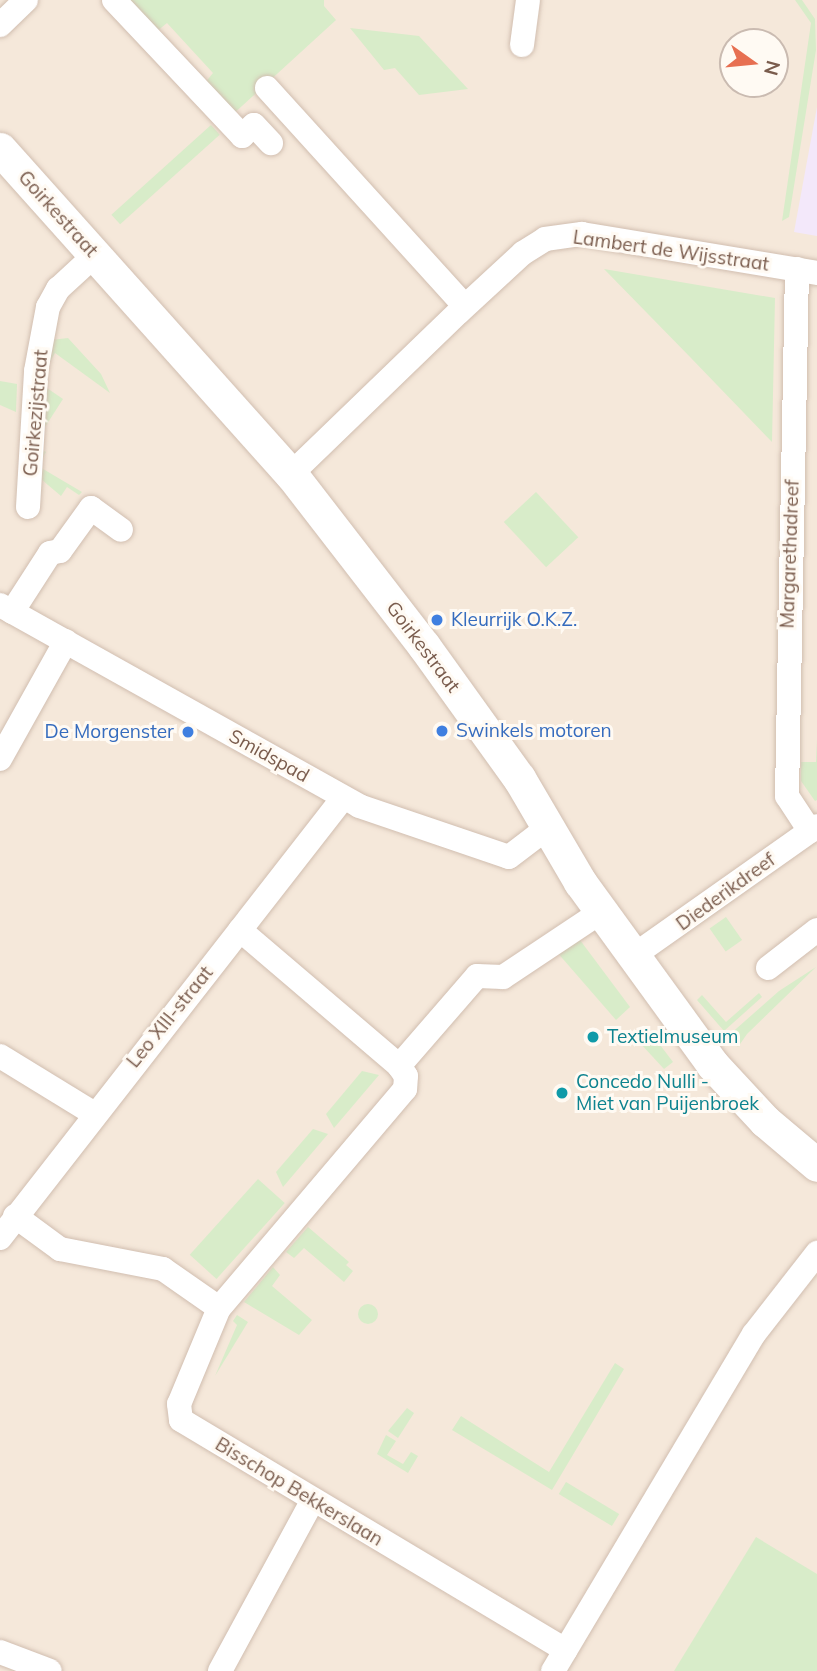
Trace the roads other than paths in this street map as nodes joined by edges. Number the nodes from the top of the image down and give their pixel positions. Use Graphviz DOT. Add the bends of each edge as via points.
graph roads {
  1 [pos="26,0"];
  2 [pos="114,0"];
  3 [pos="528,0"];
  4 [pos="0,25"];
  5 [pos="522,45"];
  6 [pos="267,88"];
  7 [pos="271,144"];
  8 [pos="0,149"];
  9 [pos="95,255"];
  10 [pos="807,271"];
  11 [pos="465,306"];
  12 [pos="290,474"];
  13 [pos="28,507"];
  14 [pos="121,530"];
  15 [pos="6,608"];
  16 [pos="66,642"];
  17 [pos="0,759"];
  18 [pos="343,798"];
  19 [pos="547,828"];
  20 [pos="813,828"];
  21 [pos="601,912"];
  22 [pos="240,930"];
  23 [pos="817,930"];
  24 [pos="633,957"];
  25 [pos="768,968"];
  26 [pos="0,1056"];
  27 [pos="399,1066"];
  28 [pos="93,1113"];
  29 [pos="813,1152"];
  30 [pos="15,1216"];
  31 [pos="0,1238"];
  32 [pos="817,1252"];
  33 [pos="219,1308"];
  34 [pos="313,1500"];
  35 [pos="0,1652"];
  36 [pos="559,1661"];
  37 [pos="50,1671"];
  38 [pos="220,1671"];
  1 -- 4 [label="street"];
  2 -- 7 [label="street" via="242,136 254,125"];
  3 -- 5 [label="street"];
  6 -- 11 [label="street"];
  8 -- 9 [label="street, Goirkestraat"];
  9 -- 12 [label="street, Goirkestraat"];
  9 -- 13 [label="street, Goirkezijstraat" via="58,289 48,307 36,371"];
  10 -- 11 [label="street, Lambert de Wijsstraat" via="567,234 545,239 523,253"];
  10 -- 20 [label="street, Margarethadreef" via="787,796"];
  11 -- 12 [label="street, Lambert de Wijsstraat"];
  12 -- 19 [label="street, Goirkestraat" via="424,646 519,778"];
  14 -- 15 [label="street" via="91,508 60,551 50,553"];
  15 -- 16 [label="street, Smidspad"];
  16 -- 17 [label="street"];
  16 -- 18 [label="street, Smidspad"];
  18 -- 19 [label="street, Smidspad" via="509,857"];
  18 -- 22 [label="street, Leo XIII-straat"];
  19 -- 21 [label="street, Goirkestraat"];
  20 -- 24 [label="street, Diederikdreef"];
  21 -- 24 [label="street, Goirkestraat"];
  21 -- 27 [label="street" via="503,977 477,976"];
  22 -- 27 [label="street"];
  22 -- 28 [label="street, Leo XIII-straat"];
  23 -- 25 [label="street"];
  24 -- 29 [label="street, Goirkestraat" via="712,1064 765,1121"];
  26 -- 28 [label="street"];
  27 -- 33 [label="street, Bisschop Bekkerslaan" via="406,1076 405,1089"];
  28 -- 30 [label="street, Leo XIII-straat"];
  30 -- 31 [label="street, Leo XIII-straat"];
  30 -- 33 [label="street" via="60,1250 163,1269"];
  32 -- 36 [label="street, Bisschop Bekkerslaan" via="754,1334"];
  33 -- 34 [label="street, Bisschop Bekkerslaan" via="179,1404 181,1420"];
  34 -- 36 [label="street, Bisschop Bekkerslaan"];
  34 -- 38 [label="street"];
  35 -- 37 [label="street"];
}
